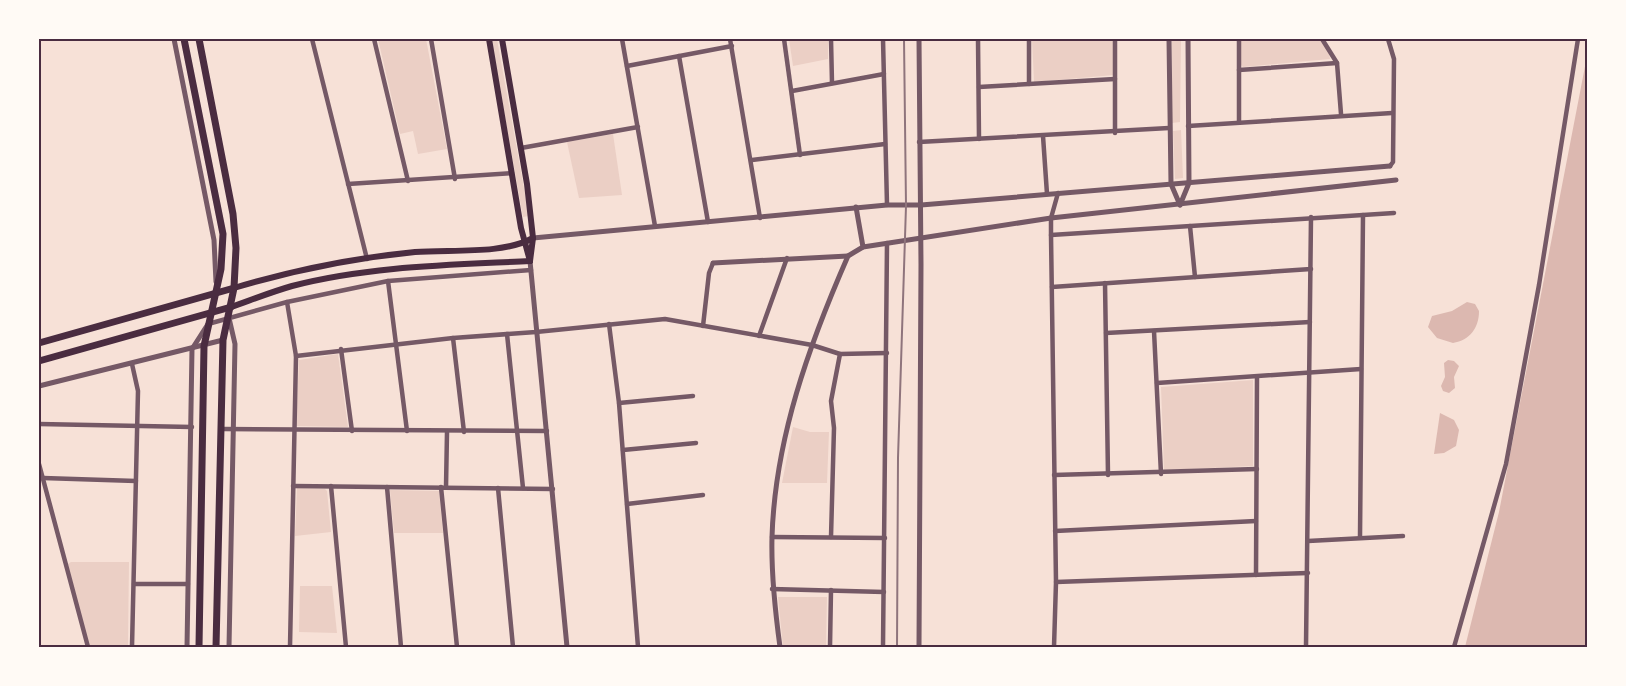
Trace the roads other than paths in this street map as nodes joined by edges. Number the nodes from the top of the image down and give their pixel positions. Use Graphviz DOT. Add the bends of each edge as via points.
graph roads {
  1 [pos="174,39"];
  2 [pos="184,39"];
  3 [pos="199,39"];
  4 [pos="312,39"];
  5 [pos="374,39"];
  6 [pos="431,39"];
  7 [pos="489,39"];
  8 [pos="502,39"];
  9 [pos="622,39"];
  10 [pos="730,39"];
  11 [pos="784,39"];
  12 [pos="831,39"];
  13 [pos="883,39"];
  14 [pos="919,39"];
  15 [pos="978,39"];
  16 [pos="1029,39"];
  17 [pos="1115,39"];
  18 [pos="1169,39"];
  19 [pos="1188,39"];
  20 [pos="1239,39"];
  21 [pos="1322,39"];
  22 [pos="1388,39"];
  23 [pos="1578,39"];
  24 [pos="732,46"];
  25 [pos="679,56"];
  26 [pos="1337,63"];
  27 [pos="627,66"];
  28 [pos="1239,70"];
  29 [pos="884,74"];
  30 [pos="1115,79"];
  31 [pos="831,83"];
  32 [pos="1029,84"];
  33 [pos="979,87"];
  34 [pos="792,91"];
  35 [pos="1392,113"];
  36 [pos="1341,114"];
  37 [pos="1239,122"];
  38 [pos="1187,126"];
  39 [pos="638,127"];
  40 [pos="1169,128"];
  41 [pos="1115,133"];
  42 [pos="1043,136"];
  43 [pos="980,139"];
  44 [pos="919,142"];
  45 [pos="885,144"];
  46 [pos="521,148"];
  47 [pos="800,155"];
  48 [pos="752,160"];
  49 [pos="1390,166"];
  50 [pos="512,173"];
  51 [pos="455,179"];
  52 [pos="1396,180"];
  53 [pos="408,181"];
  54 [pos="1189,183"];
  55 [pos="348,184"];
  56 [pos="1171,184"];
  57 [pos="1058,193"];
  58 [pos="1047,194"];
  59 [pos="887,205"];
  60 [pos="921,205"];
  61 [pos="1180,205"];
  62 [pos="856,207"];
  63 [pos="1394,213"];
  64 [pos="1363,215"];
  65 [pos="760,218"];
  66 [pos="1051,218"];
  67 [pos="1311,218"];
  68 [pos="708,222"];
  69 [pos="655,226"];
  70 [pos="1190,226"];
  71 [pos="1051,235"];
  72 [pos="921,237"];
  73 [pos="533,238"];
  74 [pos="524,243"];
  75 [pos="887,243"];
  76 [pos="863,247"];
  77 [pos="848,256"];
  78 [pos="787,258"];
  79 [pos="367,259"];
  80 [pos="530,261"];
  81 [pos="713,262"];
  82 [pos="1311,269"];
  83 [pos="531,270"];
  84 [pos="1195,277"];
  85 [pos="388,281"];
  86 [pos="1105,283"];
  87 [pos="1052,287"];
  88 [pos="234,288"];
  89 [pos="215,295"];
  90 [pos="287,302"];
  91 [pos="231,307"];
  92 [pos="210,313"];
  93 [pos="229,318"];
  94 [pos="1310,322"];
  95 [pos="208,324"];
  96 [pos="609,324"];
  97 [pos="703,326"];
  98 [pos="1154,331"];
  99 [pos="536,332"];
  100 [pos="1106,333"];
  101 [pos="507,334"];
  102 [pos="759,336"];
  103 [pos="453,338"];
  104 [pos="223,340"];
  105 [pos="396,343"];
  106 [pos="39,344"];
  107 [pos="812,345"];
  108 [pos="204,346"];
  109 [pos="192,349"];
  110 [pos="341,349"];
  111 [pos="887,353"];
  112 [pos="840,354"];
  113 [pos="296,356"];
  114 [pos="39,361"];
  115 [pos="132,364"];
  116 [pos="1361,369"];
  117 [pos="1310,373"];
  118 [pos="1257,376"];
  119 [pos="1157,383"];
  120 [pos="39,386"];
  121 [pos="693,396"];
  122 [pos="619,403"];
  123 [pos="39,424"];
  124 [pos="137,426"];
  125 [pos="192,427"];
  126 [pos="223,429"];
  127 [pos="232,429"];
  128 [pos="293,430"];
  129 [pos="352,430"];
  130 [pos="406,431"];
  131 [pos="517,431"];
  132 [pos="547,431"];
  133 [pos="447,432"];
  134 [pos="464,432"];
  135 [pos="696,443"];
  136 [pos="623,450"];
  137 [pos="39,464"];
  138 [pos="1257,469"];
  139 [pos="1161,474"];
  140 [pos="1054,475"];
  141 [pos="1108,475"];
  142 [pos="43,478"];
  143 [pos="136,481"];
  144 [pos="293,486"];
  145 [pos="331,486"];
  146 [pos="387,487"];
  147 [pos="443,487"];
  148 [pos="498,488"];
  149 [pos="523,488"];
  150 [pos="553,489"];
  151 [pos="703,495"];
  152 [pos="627,504"];
  153 [pos="1256,521"];
  154 [pos="1055,531"];
  155 [pos="1403,536"];
  156 [pos="772,537"];
  157 [pos="831,537"];
  158 [pos="1360,537"];
  159 [pos="885,538"];
  160 [pos="1308,541"];
  161 [pos="1308,573"];
  162 [pos="1256,575"];
  163 [pos="1056,582"];
  164 [pos="134,584"];
  165 [pos="189,584"];
  166 [pos="772,589"];
  167 [pos="831,590"];
  168 [pos="884,592"];
  169 [pos="88,647"];
  170 [pos="132,647"];
  171 [pos="187,647"];
  172 [pos="199,647"];
  173 [pos="216,647"];
  174 [pos="229,647"];
  175 [pos="290,647"];
  176 [pos="346,647"];
  177 [pos="400,647"];
  178 [pos="456,647"];
  179 [pos="513,647"];
  180 [pos="567,647"];
  181 [pos="638,647"];
  182 [pos="780,647"];
  183 [pos="830,647"];
  184 [pos="884,647"];
  185 [pos="919,647"];
  186 [pos="1054,647"];
  187 [pos="1306,647"];
  188 [pos="1455,647"];
  1 -- 89 [label="street" via="214,240"];
  2 -- 89 [label="main road" via="223,234"];
  3 -- 88 [label="main road" via="233,214"];
  4 -- 55 [label="street"];
  5 -- 53 [label="street"];
  6 -- 51 [label="street"];
  7 -- 50 [label="main road"];
  8 -- 46 [label="main road"];
  9 -- 27 [label="street"];
  10 -- 24 [label="street"];
  11 -- 34 [label="street"];
  12 -- 31 [label="street"];
  13 -- 29 [label="street"];
  14 -- 44 [label="street"];
  15 -- 33 [label="street"];
  16 -- 32 [label="street"];
  17 -- 30 [label="street"];
  18 -- 40 [label="street"];
  19 -- 38 [label="street"];
  20 -- 28 [label="street"];
  21 -- 26 [label="street"];
  22 -- 35 [label="street" via="1394,60"];
  23 -- 188 [label="street" via="1506,464"];
  24 -- 25 [label="street"];
  24 -- 48 [label="street"];
  25 -- 27 [label="street"];
  25 -- 68 [label="street"];
  26 -- 28 [label="street"];
  26 -- 36 [label="street"];
  27 -- 39 [label="street"];
  28 -- 37 [label="street"];
  29 -- 31 [label="street"];
  29 -- 45 [label="street"];
  30 -- 32 [label="street"];
  30 -- 41 [label="street"];
  31 -- 34 [label="street"];
  32 -- 33 [label="street"];
  33 -- 43 [label="street"];
  34 -- 47 [label="street"];
  35 -- 36 [label="street"];
  35 -- 49 [label="street"];
  36 -- 37 [label="street"];
  37 -- 38 [label="street"];
  38 -- 54 [label="street"];
  39 -- 46 [label="street"];
  39 -- 69 [label="street"];
  40 -- 41 [label="street"];
  40 -- 56 [label="street"];
  41 -- 42 [label="street"];
  42 -- 43 [label="street"];
  42 -- 58 [label="street"];
  43 -- 44 [label="street"];
  44 -- 60 [label="street"];
  45 -- 47 [label="street"];
  45 -- 59 [label="street"];
  46 -- 73 [label="main road"];
  47 -- 48 [label="street"];
  48 -- 65 [label="street"];
  49 -- 54 [label="street"];
  50 -- 51 [label="street"];
  50 -- 74 [label="main road"];
  51 -- 53 [label="street"];
  52 -- 61 [label="street"];
  53 -- 55 [label="street"];
  54 -- 56 [label="street"];
  54 -- 61 [label="street"];
  55 -- 79 [label="street"];
  56 -- 57 [label="street"];
  56 -- 61 [label="street"];
  57 -- 58 [label="street"];
  57 -- 66 [label="street"];
  58 -- 60 [label="street"];
  59 -- 60 [label="street"];
  59 -- 62 [label="street"];
  60 -- 72 [label="street"];
  61 -- 66 [label="street"];
  62 -- 65 [label="street"];
  62 -- 76 [label="street"];
  63 -- 64 [label="street"];
  64 -- 67 [label="street"];
  64 -- 116 [label="street"];
  65 -- 68 [label="street"];
  66 -- 71 [label="street"];
  66 -- 72 [label="street"];
  67 -- 70 [label="street"];
  67 -- 82 [label="street"];
  68 -- 69 [label="street"];
  69 -- 73 [label="street"];
  70 -- 71 [label="street"];
  70 -- 84 [label="street"];
  71 -- 87 [label="street"];
  72 -- 75 [label="street"];
  72 -- 185 [label="street"];
  73 -- 74 [label="main road"];
  73 -- 80 [label="main road"];
  74 -- 79 [label="main road"];
  74 -- 80 [label="main road"];
  75 -- 76 [label="street"];
  75 -- 111 [label="street"];
  76 -- 77 [label="street"];
  77 -- 78 [label="street"];
  77 -- 107 [label="street"];
  78 -- 81 [label="street"];
  78 -- 102 [label="street"];
  79 -- 88 [label="main road" via="292,270"];
  80 -- 83 [label="street"];
  80 -- 91 [label="main road" via="411,267 326,279"];
  81 -- 97 [label="street"];
  82 -- 84 [label="street"];
  82 -- 94 [label="street"];
  83 -- 85 [label="street"];
  83 -- 99 [label="street"];
  84 -- 86 [label="street"];
  85 -- 90 [label="street"];
  85 -- 105 [label="street"];
  86 -- 87 [label="street"];
  86 -- 100 [label="street"];
  87 -- 140 [label="street"];
  88 -- 89 [label="main road"];
  88 -- 91 [label="main road"];
  89 -- 92 [label="main road"];
  89 -- 106 [label="main road"];
  90 -- 93 [label="street"];
  90 -- 113 [label="street"];
  91 -- 92 [label="main road"];
  91 -- 93 [label="main road"];
  92 -- 95 [label="main road"];
  92 -- 114 [label="main road"];
  93 -- 95 [label="street"];
  93 -- 104 [label="main road"];
  93 -- 127 [label="street" via="235,344"];
  94 -- 98 [label="street"];
  94 -- 117 [label="street"];
  95 -- 108 [label="main road"];
  95 -- 109 [label="street"];
  96 -- 97 [label="street" via="665,319"];
  96 -- 99 [label="street"];
  96 -- 122 [label="street"];
  97 -- 102 [label="street"];
  98 -- 100 [label="street"];
  98 -- 119 [label="street"];
  99 -- 101 [label="street"];
  99 -- 132 [label="street"];
  100 -- 141 [label="street"];
  101 -- 103 [label="street"];
  101 -- 131 [label="street"];
  102 -- 107 [label="street"];
  103 -- 105 [label="street"];
  103 -- 134 [label="street"];
  104 -- 108 [label="street"];
  104 -- 126 [label="main road"];
  105 -- 110 [label="street"];
  105 -- 130 [label="street"];
  107 -- 112 [label="street"];
  107 -- 156 [label="street" via="786,434 776,484"];
  108 -- 109 [label="street"];
  108 -- 172 [label="main road"];
  109 -- 115 [label="street"];
  109 -- 125 [label="street"];
  110 -- 113 [label="street"];
  110 -- 129 [label="street"];
  111 -- 112 [label="street"];
  111 -- 159 [label="street"];
  112 -- 157 [label="street" via="831,401"];
  113 -- 128 [label="street"];
  115 -- 120 [label="street"];
  115 -- 124 [label="street" via="138,391"];
  116 -- 117 [label="street"];
  116 -- 158 [label="street"];
  117 -- 118 [label="street"];
  117 -- 160 [label="street"];
  118 -- 119 [label="street"];
  118 -- 138 [label="street"];
  119 -- 139 [label="street"];
  121 -- 122 [label="street"];
  122 -- 136 [label="street"];
  123 -- 124 [label="street"];
  124 -- 125 [label="street"];
  124 -- 143 [label="street"];
  125 -- 165 [label="street"];
  126 -- 127 [label="street"];
  126 -- 173 [label="main road"];
  127 -- 128 [label="street"];
  127 -- 174 [label="street"];
  128 -- 129 [label="street"];
  128 -- 144 [label="street"];
  129 -- 130 [label="street"];
  130 -- 133 [label="street"];
  131 -- 132 [label="street"];
  131 -- 134 [label="street"];
  131 -- 149 [label="street"];
  132 -- 150 [label="street"];
  133 -- 134 [label="street"];
  133 -- 147 [label="street"];
  135 -- 136 [label="street"];
  136 -- 152 [label="street"];
  137 -- 142 [label="street"];
  138 -- 139 [label="street"];
  138 -- 153 [label="street"];
  139 -- 141 [label="street"];
  140 -- 141 [label="street"];
  140 -- 154 [label="street"];
  142 -- 143 [label="street"];
  142 -- 169 [label="street"];
  143 -- 164 [label="street"];
  144 -- 145 [label="street"];
  144 -- 175 [label="street"];
  145 -- 146 [label="street"];
  145 -- 176 [label="street"];
  146 -- 147 [label="street"];
  146 -- 177 [label="street"];
  147 -- 148 [label="street"];
  147 -- 178 [label="street"];
  148 -- 149 [label="street"];
  148 -- 179 [label="street"];
  149 -- 150 [label="street"];
  150 -- 180 [label="street"];
  151 -- 152 [label="street"];
  152 -- 181 [label="street"];
  153 -- 154 [label="street"];
  153 -- 162 [label="street"];
  154 -- 163 [label="street"];
  155 -- 158 [label="street"];
  156 -- 157 [label="street"];
  156 -- 166 [label="street"];
  157 -- 159 [label="street"];
  158 -- 160 [label="street"];
  159 -- 168 [label="street"];
  160 -- 161 [label="street"];
  161 -- 162 [label="street"];
  161 -- 187 [label="street"];
  162 -- 163 [label="street"];
  163 -- 186 [label="street"];
  164 -- 165 [label="street"];
  164 -- 170 [label="street"];
  165 -- 171 [label="street"];
  166 -- 167 [label="street"];
  166 -- 182 [label="street"];
  167 -- 168 [label="street"];
  167 -- 183 [label="street"];
  168 -- 184 [label="street"];
}
